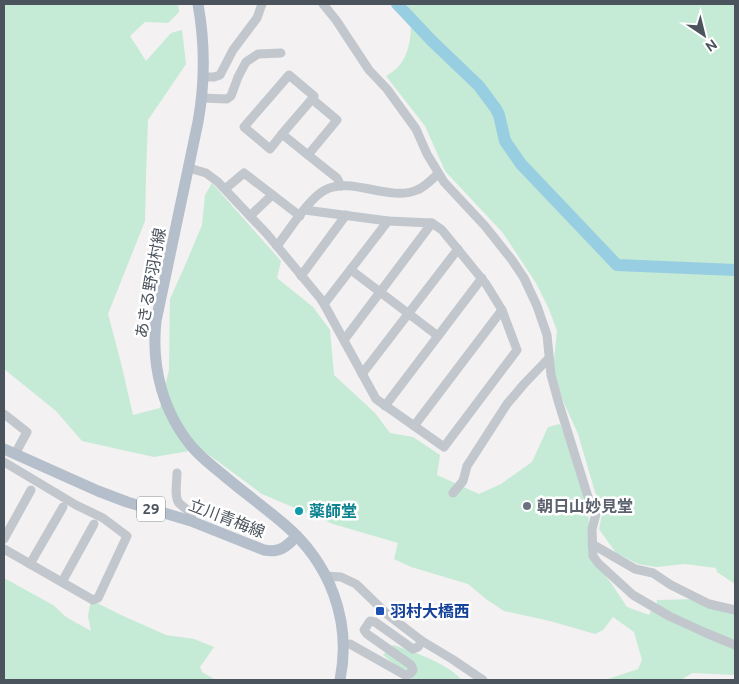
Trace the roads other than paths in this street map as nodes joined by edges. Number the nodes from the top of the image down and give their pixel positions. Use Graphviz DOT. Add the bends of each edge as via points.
graph roads {
  1 [pos="198,4"];
  2 [pos="262,4"];
  3 [pos="323,4"];
  4 [pos="281,53"];
  5 [pos="203,77"];
  6 [pos="201,98"];
  7 [pos="312,99"];
  8 [pos="282,134"];
  9 [pos="308,155"];
  10 [pos="188,168"];
  11 [pos="438,174"];
  12 [pos="341,186"];
  13 [pos="225,190"];
  14 [pos="272,195"];
  15 [pos="303,213"];
  16 [pos="346,215"];
  17 [pos="250,216"];
  18 [pos="388,221"];
  19 [pos="432,223"];
  20 [pos="277,246"];
  21 [pos="458,249"];
  22 [pos="351,270"];
  23 [pos="301,276"];
  24 [pos="482,278"];
  25 [pos="380,292"];
  26 [pos="324,304"];
  27 [pos="502,310"];
  28 [pos="408,314"];
  29 [pos="438,336"];
  30 [pos="344,340"];
  31 [pos="549,358"];
  32 [pos="362,374"];
  33 [pos="385,406"];
  34 [pos="4,414"];
  35 [pos="414,426"];
  36 [pos="4,449"];
  37 [pos="15,454"];
  38 [pos="4,462"];
  39 [pos="177,473"];
  40 [pos="31,490"];
  41 [pos="453,493"];
  42 [pos="63,507"];
  43 [pos="191,521"];
  44 [pos="94,524"];
  45 [pos="297,536"];
  46 [pos="4,539"];
  47 [pos="592,544"];
  48 [pos="4,549"];
  49 [pos="30,564"];
  50 [pos="326,576"];
  51 [pos="62,582"];
  52 [pos="735,610"];
  53 [pos="422,641"];
  54 [pos="350,644"];
  55 [pos="735,645"];
  56 [pos="340,680"];
  57 [pos="483,680"];
  1 -- 5 [label="main road, あきる野羽村線"];
  2 -- 5 [label="street" via="257,18 233,50 220,75"];
  3 -- 11 [label="street" via="369,70 416,128"];
  4 -- 6 [label="street" via="258,54 246,62 227,99"];
  5 -- 6 [label="main road, あきる野羽村線"];
  6 -- 10 [label="main road, あきる野羽村線"];
  7 -- 8 [label="street"];
  7 -- 8 [label="street" via="314,96 290,75 244,127 270,149"];
  7 -- 9 [label="street" via="337,120 330,136"];
  8 -- 9 [label="street"];
  9 -- 12 [label="street" via="338,178"];
  10 -- 13 [label="street" via="206,173"];
  10 -- 45 [label="main road, あきる野羽村線" via="156,328 156,364 162,392 176,423 196,451"];
  11 -- 12 [label="street" via="417,190 407,193"];
  11 -- 31 [label="street" via="485,226 524,278 547,335"];
  12 -- 15 [label="street" via="326,189"];
  13 -- 14 [label="street" via="244,173"];
  13 -- 17 [label="street"];
  14 -- 15 [label="street"];
  14 -- 17 [label="street"];
  15 -- 16 [label="street"];
  15 -- 20 [label="street"];
  16 -- 18 [label="street"];
  16 -- 23 [label="street"];
  17 -- 20 [label="street"];
  18 -- 19 [label="street"];
  18 -- 22 [label="street"];
  19 -- 21 [label="street"];
  19 -- 25 [label="street"];
  20 -- 23 [label="street"];
  21 -- 24 [label="street"];
  21 -- 28 [label="street"];
  22 -- 25 [label="street"];
  22 -- 26 [label="street"];
  23 -- 26 [label="street"];
  24 -- 27 [label="street"];
  24 -- 29 [label="street"];
  25 -- 28 [label="street"];
  25 -- 30 [label="street"];
  26 -- 30 [label="street"];
  27 -- 35 [label="street"];
  27 -- 35 [label="street" via="517,350 444,447"];
  28 -- 29 [label="street"];
  28 -- 32 [label="street"];
  29 -- 33 [label="street"];
  30 -- 32 [label="street"];
  31 -- 41 [label="street" via="507,404"];
  31 -- 47 [label="street" via="559,404 596,514"];
  32 -- 33 [label="street" via="376,400"];
  33 -- 35 [label="street"];
  34 -- 37 [label="street" via="27,432"];
  36 -- 37 [label="main road, 立川青梅線 / 29"];
  37 -- 43 [label="main road, 立川青梅線 / 29" via="98,491"];
  38 -- 51 [label="street" via="103,518 127,536 98,598 93,600"];
  39 -- 43 [label="street" via="176,499 190,511"];
  40 -- 46 [label="street"];
  42 -- 49 [label="street"];
  43 -- 45 [label="main road, 立川青梅線 / 29" via="266,550 282,548"];
  44 -- 51 [label="street"];
  45 -- 50 [label="main road, あきる野羽村線"];
  47 -- 52 [label="street" via="635,569 653,573 709,604"];
  47 -- 55 [label="street" via="593,556 598,563 633,595 669,616"];
  48 -- 49 [label="street"];
  49 -- 51 [label="street"];
  50 -- 53 [label="street" via="341,577 356,584 388,615"];
  50 -- 56 [label="main road, あきる野羽村線" via="340,615 344,638"];
  53 -- 54 [label="street" via="413,649 370,621 364,630 411,665 413,670 405,675"];
  53 -- 57 [label="street"];
}
